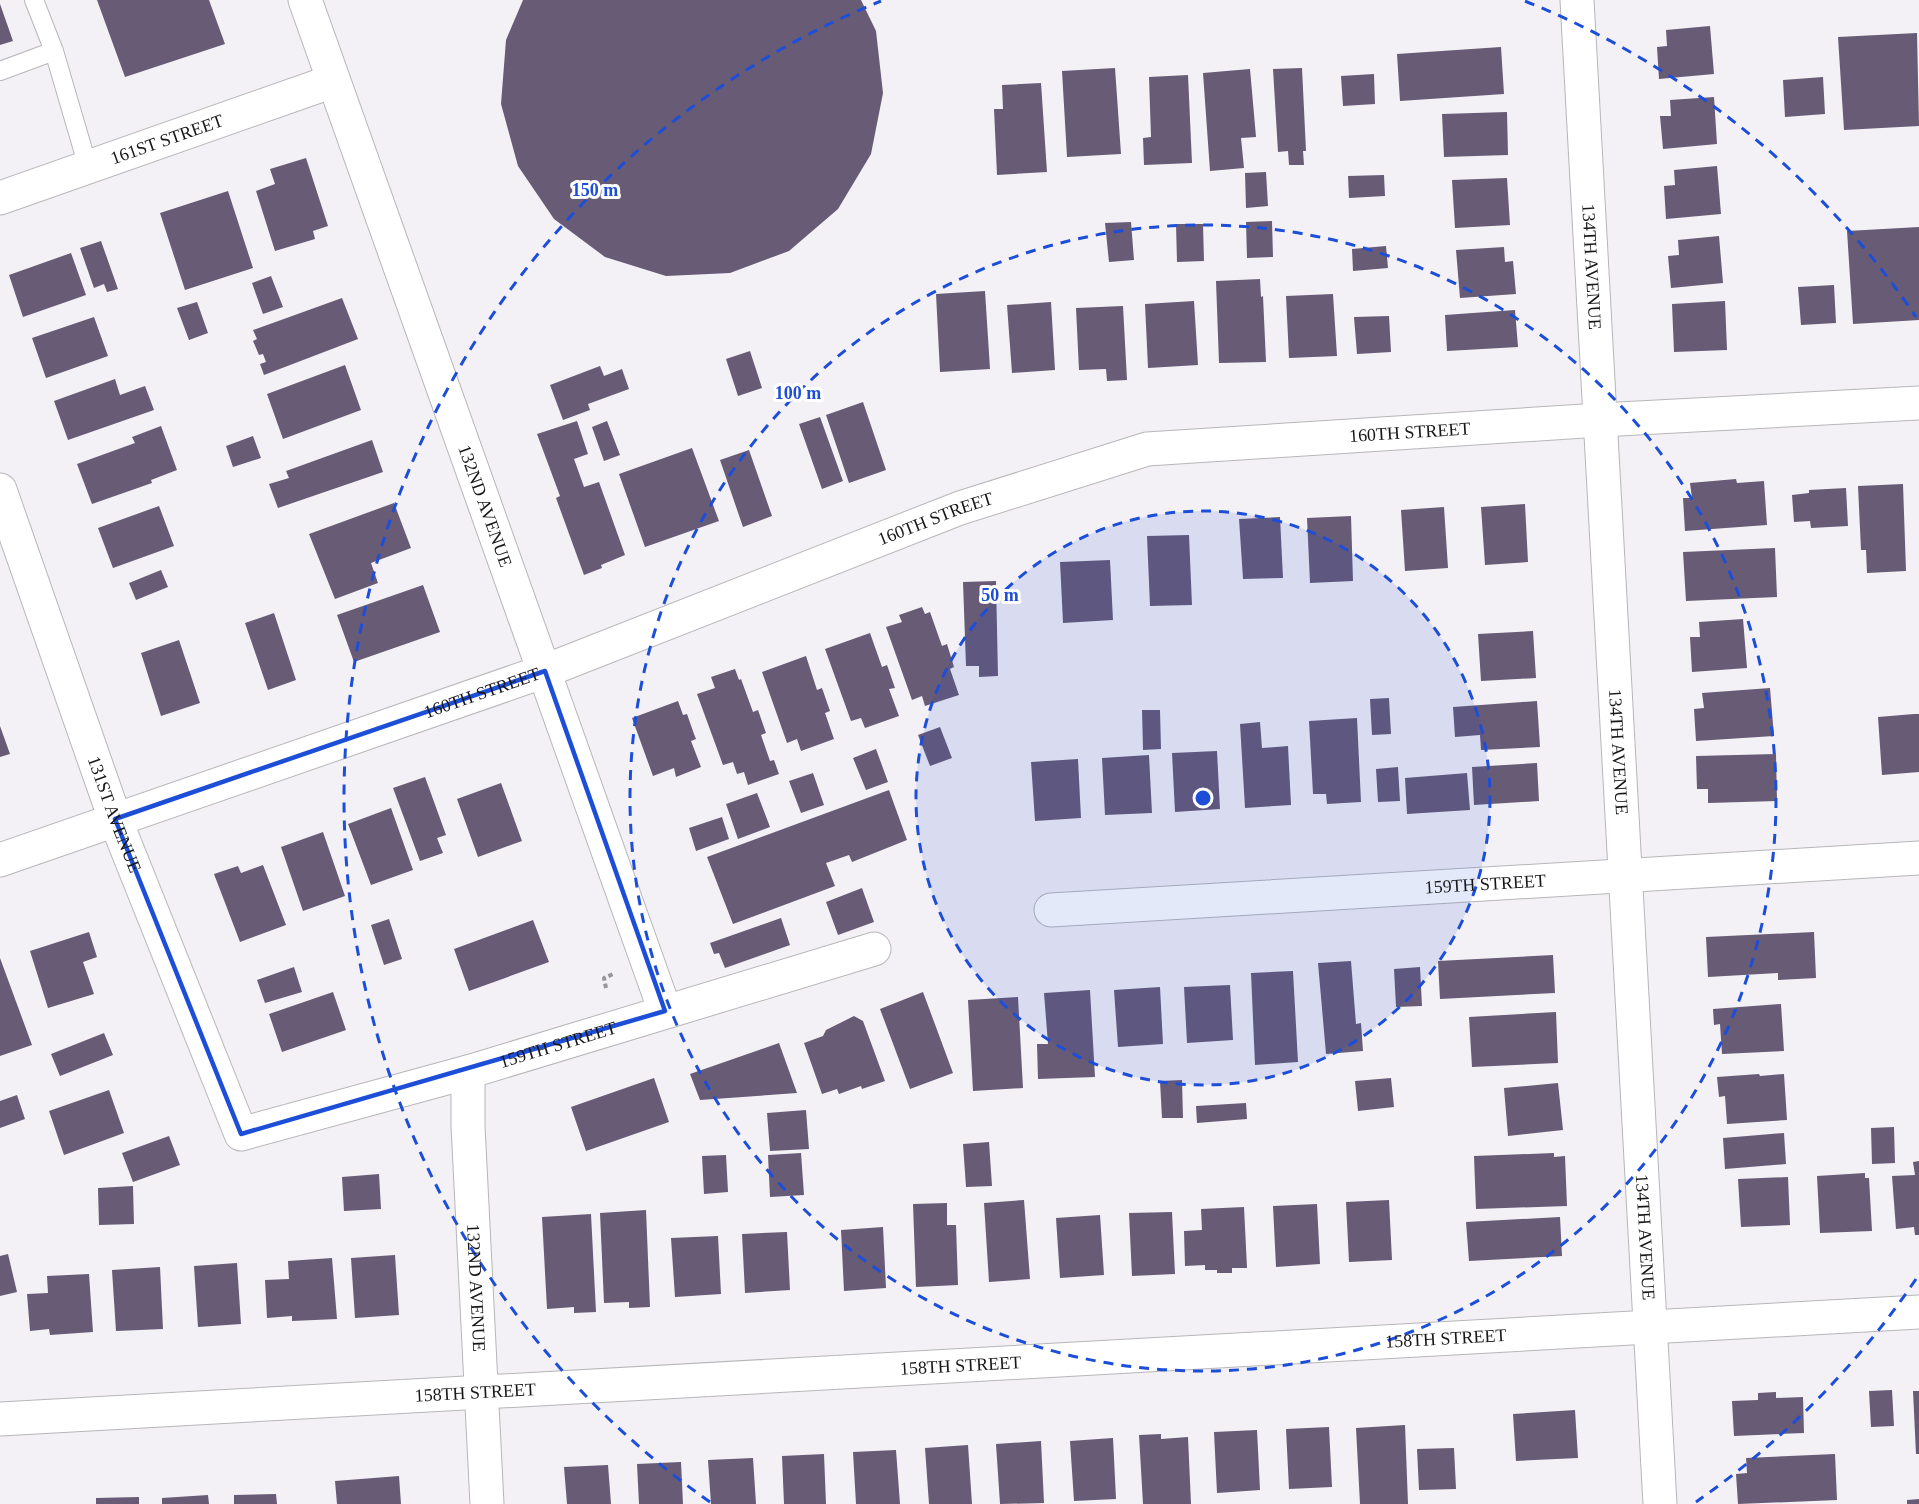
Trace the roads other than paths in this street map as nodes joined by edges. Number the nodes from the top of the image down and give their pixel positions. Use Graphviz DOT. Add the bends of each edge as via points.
graph roads {
  1 [pos="34,0"];
  2 [pos="305,0"];
  3 [pos="1577,0"];
  4 [pos="54,51"];
  5 [pos="0,71"];
  6 [pos="333,81"];
  7 [pos="88,167"];
  8 [pos="0,198"];
  9 [pos="1919,403"];
  10 [pos="1600,420"];
  11 [pos="0,490"];
  12 [pos="545,671"];
  13 [pos="116,819"];
  14 [pos="1919,858"];
  15 [pos="0,860"];
  16 [pos="1626,874"];
  17 [pos="1051,910"];
  18 [pos="874,949"];
  19 [pos="665,1011"];
  20 [pos="468,1072"];
  21 [pos="241,1134"];
  22 [pos="1919,1312"];
  23 [pos="1650,1327"];
  24 [pos="481,1392"];
  25 [pos="0,1419"];
  26 [pos="487,1504"];
  27 [pos="1660,1504"];
  1 -- 4 [label="lane"];
  2 -- 6 [label="street, 132ND AVENUE"];
  3 -- 10 [label="street, 134TH AVENUE"];
  4 -- 5 [label="lane"];
  4 -- 7 [label="lane"];
  6 -- 7 [label="street, 161ST STREET"];
  6 -- 12 [label="street, 132ND AVENUE"];
  7 -- 8 [label="street, 161ST STREET"];
  9 -- 10 [label="street, 160TH STREET"];
  10 -- 12 [label="street, 160TH STREET" via="1147,449 960,508"];
  10 -- 16 [label="street, 134TH AVENUE"];
  11 -- 13 [label="street, 131ST AVENUE"];
  12 -- 13 [label="street, 160TH STREET"];
  12 -- 19 [label="street, 132ND AVENUE"];
  13 -- 15 [label="street, 160TH STREET"];
  13 -- 21 [label="street, 131ST AVENUE"];
  14 -- 16 [label="street, 159TH STREET"];
  16 -- 17 [label="street, 159TH STREET"];
  16 -- 23 [label="street, 134TH AVENUE"];
  18 -- 19 [label="street, 159TH STREET"];
  19 -- 20 [label="street, 159TH STREET"];
  20 -- 21 [label="street, 159TH STREET"];
  20 -- 24 [label="street, 132ND AVENUE"];
  22 -- 23 [label="street, 158TH STREET"];
  23 -- 24 [label="street, 158TH STREET"];
  23 -- 27 [label="street, 134TH AVENUE"];
  24 -- 25 [label="street, 158TH STREET"];
  24 -- 26 [label="street, 132ND AVENUE"];
}
